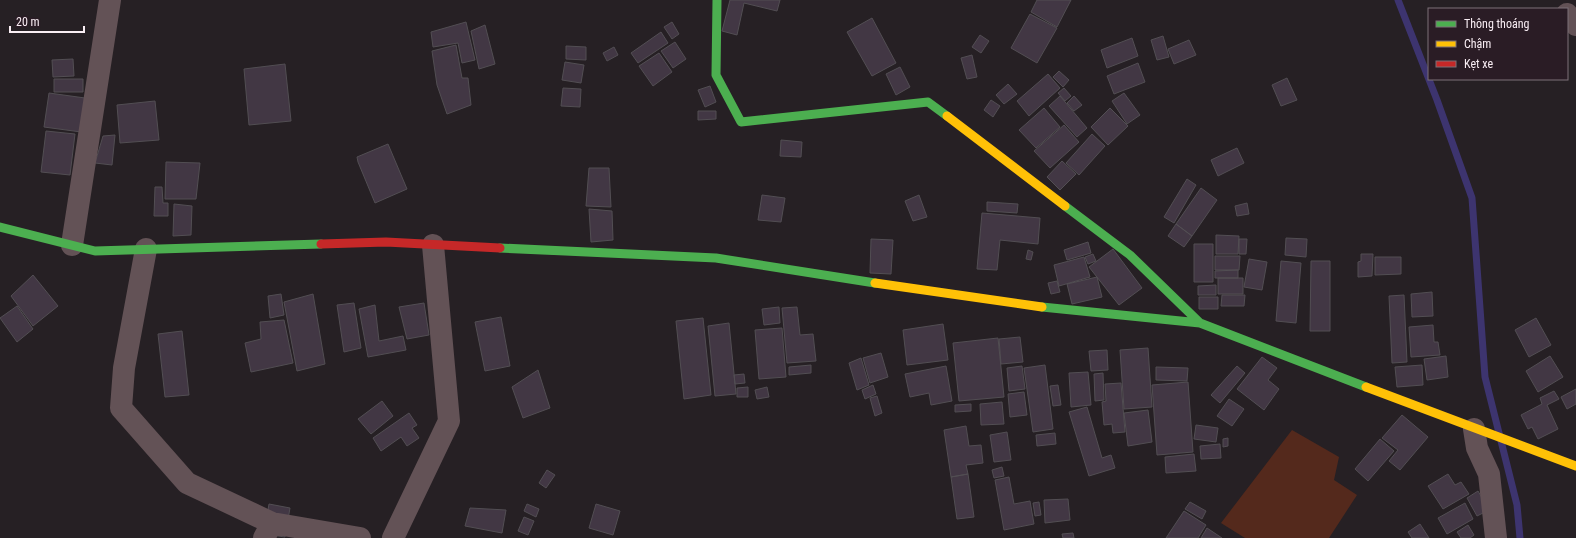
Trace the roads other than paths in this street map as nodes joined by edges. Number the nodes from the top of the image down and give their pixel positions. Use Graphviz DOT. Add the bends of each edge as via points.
graph roads {
  1 [pos="110,0"];
  2 [pos="718,0"];
  3 [pos="1555,0"];
  4 [pos="1562,8"];
  5 [pos="1568,15"];
  6 [pos="1576,25"];
  7 [pos="0,227"];
  8 [pos="72,245"];
  9 [pos="433,245"];
  10 [pos="146,249"];
  11 [pos="1200,323"];
  12 [pos="1478,431"];
  13 [pos="1576,466"];
  14 [pos="268,531"];
  15 [pos="360,538"];
  16 [pos="393,538"];
  17 [pos="1496,538"];
  1 -- 8 [label="street"];
  2 -- 11 [label="street" via="716,75 741,122 928,102 1130,255"];
  3 -- 4 [label="street"];
  5 -- 6 [label="street"];
  7 -- 8 [label="street"];
  8 -- 10 [label="street" via="95,251"];
  9 -- 10 [label="street" via="386,242"];
  9 -- 11 [label="street" via="716,258 1007,303"];
  9 -- 16 [label="street" via="449,421"];
  10 -- 14 [label="street" via="124,368 122,408 187,483"];
  11 -- 12 [label="street"];
  12 -- 13 [label="street"];
  12 -- 17 [label="street" via="1476,448 1489,474"];
  14 -- 15 [label="street"];
}
